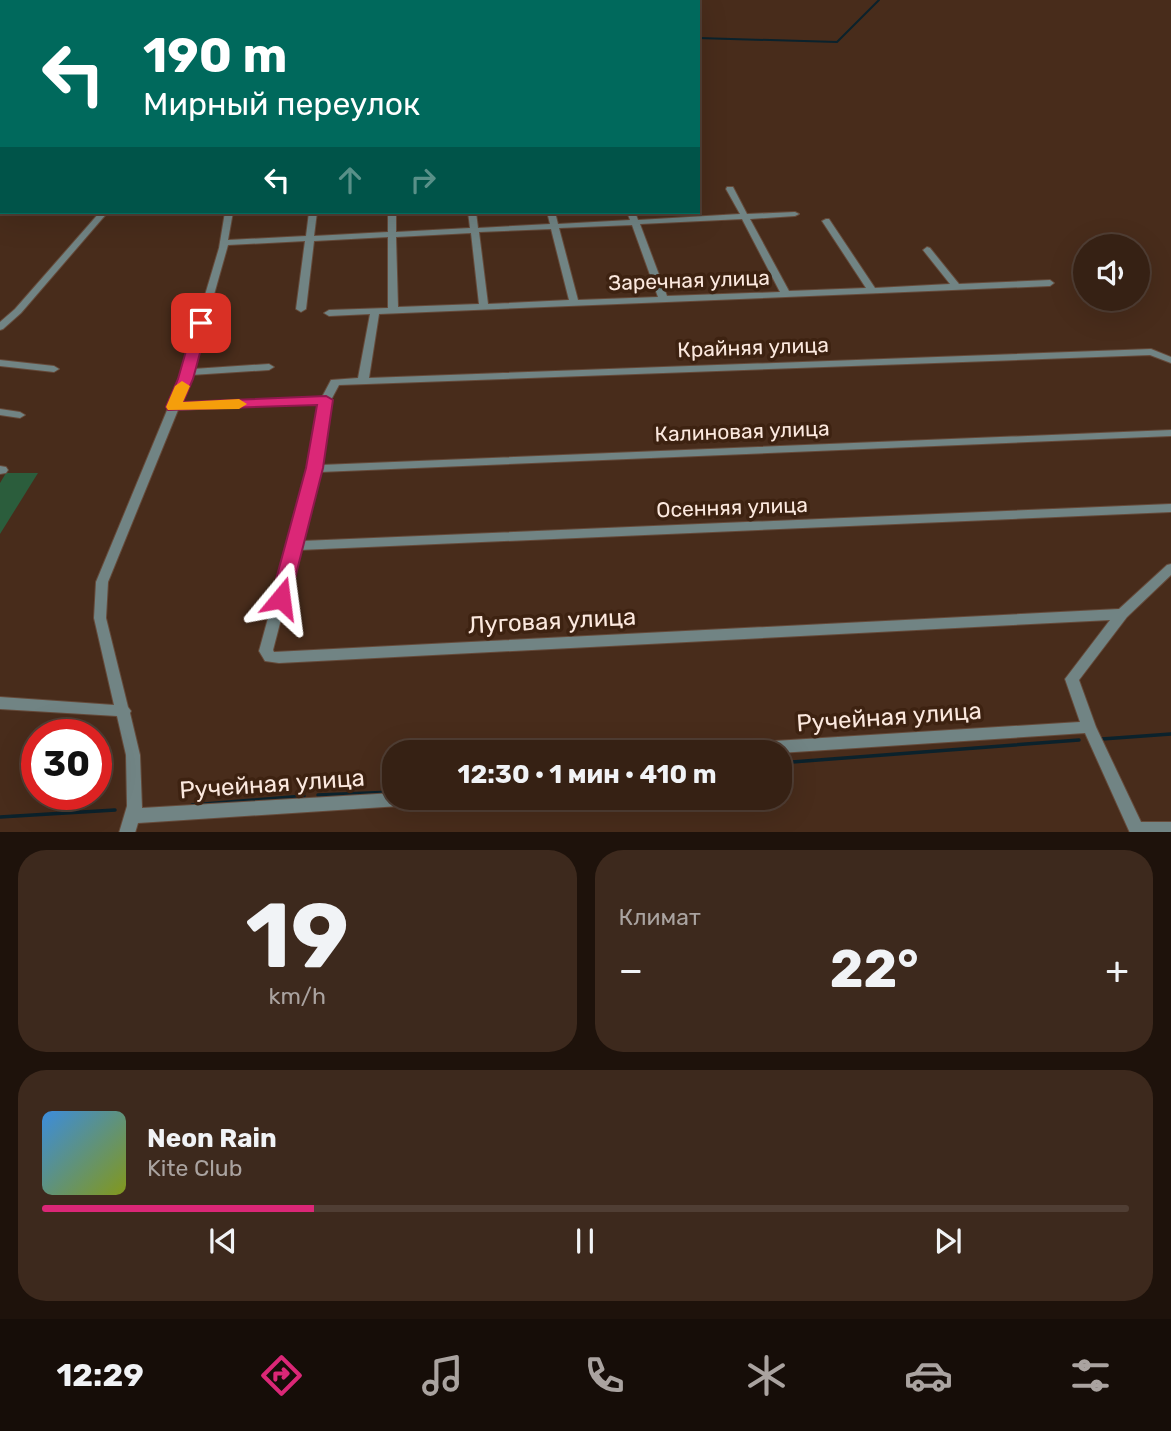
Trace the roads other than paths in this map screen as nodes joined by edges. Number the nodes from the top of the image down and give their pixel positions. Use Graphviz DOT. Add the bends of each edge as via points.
graph roads {
  1 [pos="730,189"];
  2 [pos="102,214"];
  3 [pos="229,214"];
  4 [pos="313,214"];
  5 [pos="392,214"];
  6 [pos="472,214"];
  7 [pos="551,214"];
  8 [pos="632,214"];
  9 [pos="795,214"];
  10 [pos="744,217"];
  11 [pos="826,221"];
  12 [pos="554,226"];
  13 [pos="474,230"];
  14 [pos="393,235"];
  15 [pos="309,239"];
  16 [pos="223,243"];
  17 [pos="927,250"];
  18 [pos="1050,283"];
  19 [pos="956,286"];
  20 [pos="872,290"];
  21 [pos="786,294"];
  22 [pos="663,298"];
  23 [pos="574,302"];
  24 [pos="484,305"];
  25 [pos="301,309"];
  26 [pos="393,310"];
  27 [pos="375,311"];
  28 [pos="329,313"];
  29 [pos="0,327"];
  30 [pos="1171,360"];
  31 [pos="0,363"];
  32 [pos="269,368"];
  33 [pos="54,369"];
  34 [pos="187,372"];
  35 [pos="363,381"];
  36 [pos="335,382"];
  37 [pos="326,400"];
  38 [pos="173,407"];
  39 [pos="0,412"];
  40 [pos="20,415"];
  41 [pos="1171,433"];
  42 [pos="314,468"];
  43 [pos="1171,508"];
  44 [pos="296,546"];
  45 [pos="1171,568"];
  46 [pos="1122,614"];
  47 [pos="0,703"];
  48 [pos="124,711"];
  49 [pos="1089,727"];
  50 [pos="792,746"];
  51 [pos="382,800"];
  52 [pos="133,816"];
  53 [pos="1171,829"];
  54 [pos="1138,831"];
  55 [pos="127,832"];
  1 -- 10 [label="street"];
  2 -- 29 [label="street"];
  3 -- 16 [label="street"];
  4 -- 15 [label="street"];
  5 -- 14 [label="street"];
  6 -- 13 [label="street"];
  7 -- 12 [label="street"];
  8 -- 22 [label="street"];
  9 -- 10 [label="street"];
  10 -- 12 [label="street"];
  10 -- 21 [label="street"];
  11 -- 20 [label="street"];
  12 -- 13 [label="street"];
  12 -- 23 [label="street"];
  13 -- 14 [label="street"];
  13 -- 24 [label="street"];
  14 -- 15 [label="street"];
  14 -- 26 [label="street"];
  15 -- 16 [label="street"];
  15 -- 25 [label="street"];
  16 -- 34 [label="street"];
  17 -- 19 [label="street"];
  18 -- 19 [label="street, Заречная улица"];
  19 -- 20 [label="street, Заречная улица"];
  20 -- 21 [label="street, Заречная улица"];
  21 -- 22 [label="street, Заречная улица"];
  22 -- 23 [label="street, Заречная улица"];
  23 -- 24 [label="street, Заречная улица"];
  24 -- 26 [label="street, Заречная улица"];
  26 -- 27 [label="street, Заречная улица"];
  27 -- 28 [label="street, Заречная улица"];
  27 -- 35 [label="street"];
  30 -- 35 [label="street, Крайняя улица" via="1152,352"];
  31 -- 33 [label="street"];
  32 -- 34 [label="street"];
  34 -- 38 [label="street"];
  35 -- 36 [label="street, Крайняя улица"];
  36 -- 37 [label="street, Луговая улица"];
  37 -- 38 [label="street"];
  37 -- 42 [label="street, Луговая улица"];
  38 -- 48 [label="street" via="102,582 100,618"];
  39 -- 40 [label="street"];
  41 -- 42 [label="street, Калиновая улица"];
  42 -- 44 [label="street, Луговая улица"];
  43 -- 44 [label="street, Осенняя улица"];
  44 -- 46 [label="street, Луговая улица" via="266,651 270,657"];
  45 -- 46 [label="street"];
  46 -- 49 [label="street" via="1072,679"];
  47 -- 48 [label="street"];
  48 -- 52 [label="street" via="133,755"];
  49 -- 50 [label="street, Ручейная улица"];
  49 -- 54 [label="street"];
  51 -- 52 [label="street, Ручейная улица"];
  52 -- 55 [label="street"];
  53 -- 54 [label="street"];
}
